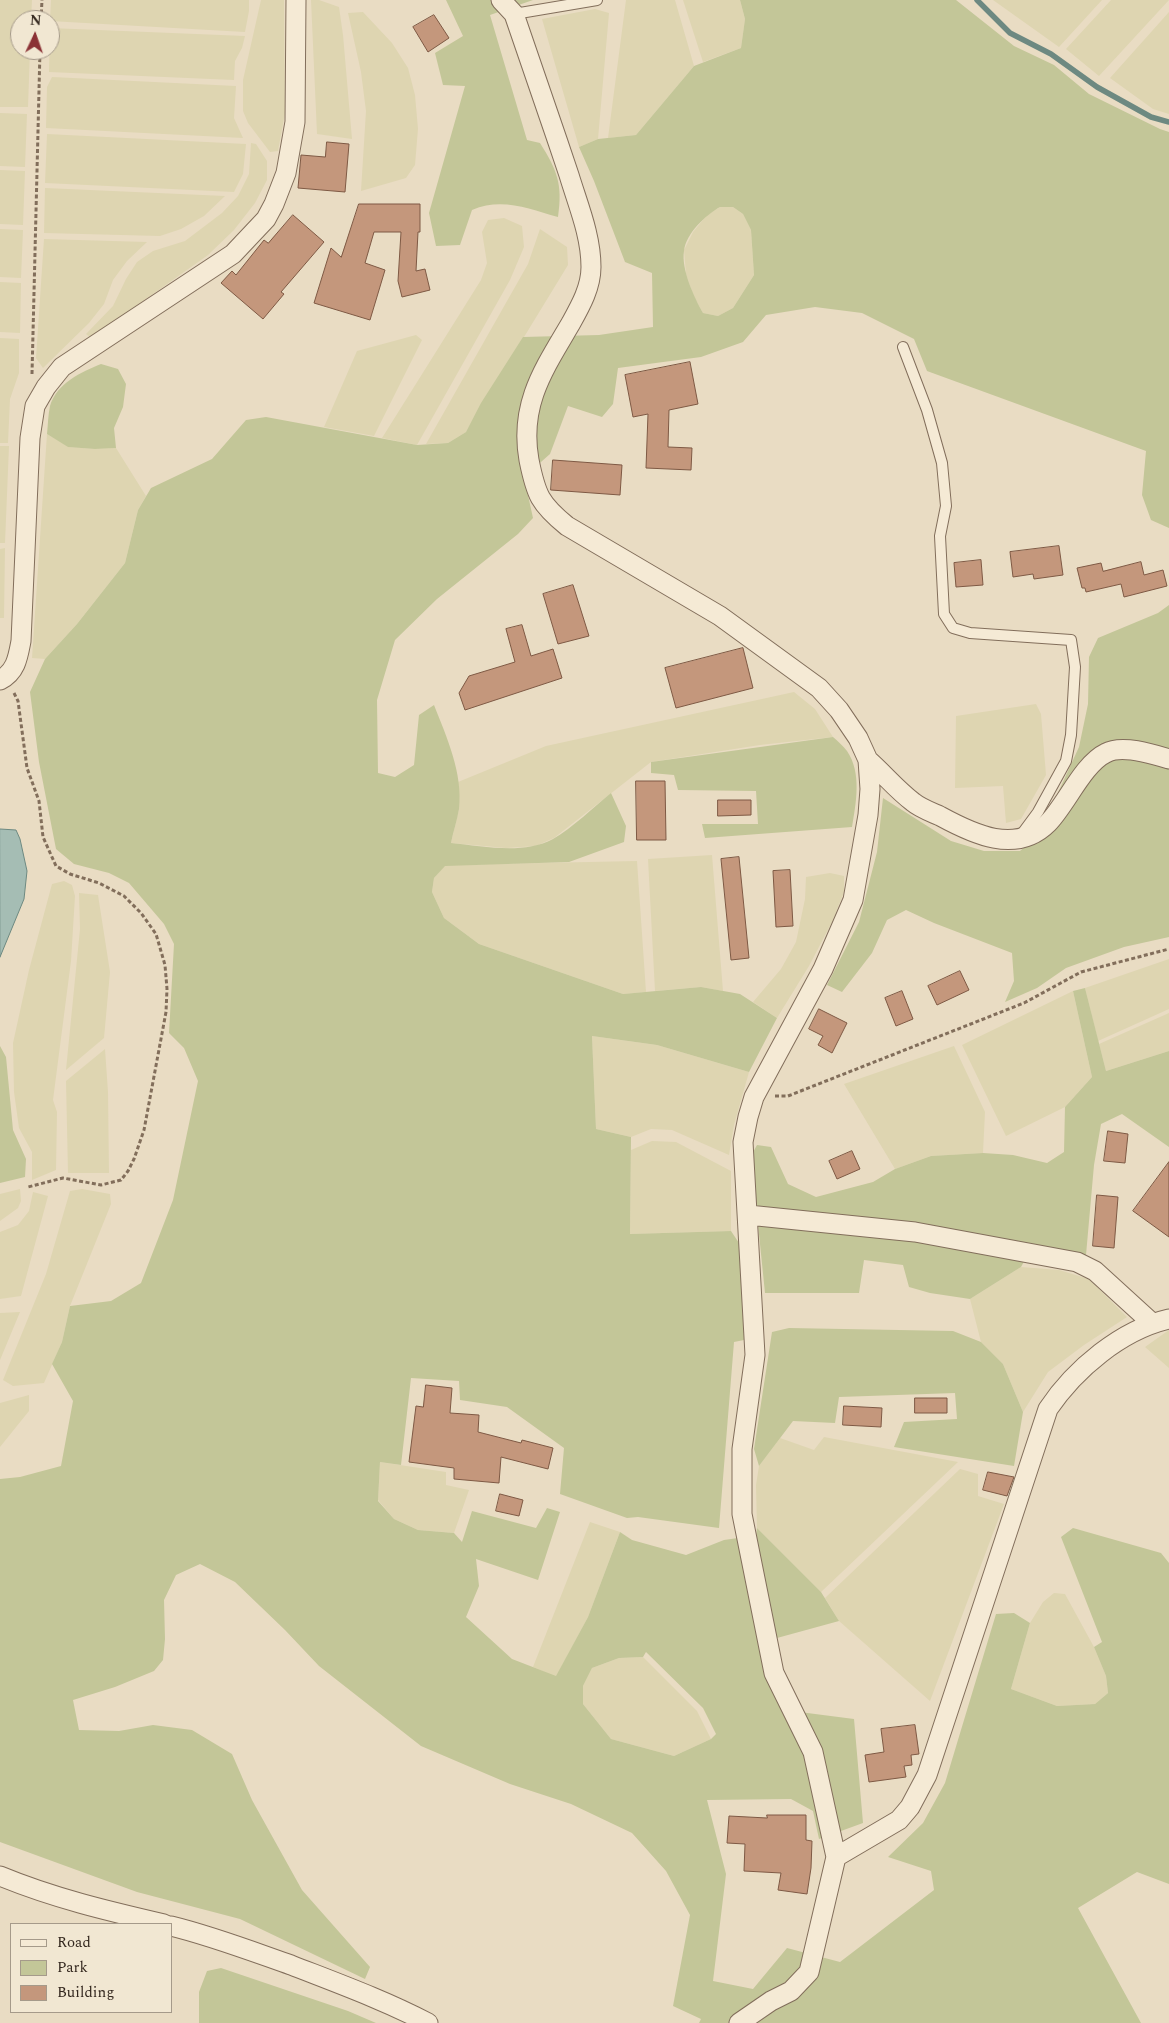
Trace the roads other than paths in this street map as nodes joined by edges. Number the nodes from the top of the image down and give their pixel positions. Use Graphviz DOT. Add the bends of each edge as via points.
graph roads {
  1 [pos="296,0"];
  2 [pos="597,0"];
  3 [pos="508,7"];
  4 [pos="904,347"];
  5 [pos="3,678"];
  6 [pos="1169,759"];
  7 [pos="868,760"];
  8 [pos="1018,840"];
  9 [pos="748,1215"];
  10 [pos="1160,1321"];
  11 [pos="836,1857"];
  12 [pos="0,1876"];
  13 [pos="160,1923"];
  14 [pos="172,1926"];
  15 [pos="428,2023"];
  16 [pos="739,2023"];
  1 -- 5 [label="street" via="295,122 286,173 266,218 233,254 62,368 34,406 21,641 16,664"];
  2 -- 3 [label="lane"];
  3 -- 7 [label="street" via="587,232 591,267 589,286 531,397 526,429 533,481 539,498 567,526 720,616 819,688 839,710"];
  4 -- 8 [label="lane" via="942,463 946,506 940,536 944,614 953,628 970,634 1071,640 1075,668 1066,761 1038,812"];
  6 -- 8 [label="street" via="1127,749 1107,752 1094,761 1048,823"];
  7 -- 8 [label="street" via="913,802 973,832 993,839"];
  7 -- 9 [label="street" via="868,815 852,900 823,970 754,1097 748,1117 743,1142"];
  9 -- 10 [label="street" via="914,1232 1077,1262 1095,1271"];
  9 -- 11 [label="street" via="755,1355 742,1449 742,1514 774,1673 812,1752"];
  10 -- 11 [label="street" via="1131,1332 1105,1350 1061,1390 1048,1409 927,1775 910,1808 899,1820"];
  11 -- 16 [label="street" via="809,1972 791,1991"];
  12 -- 13 [label="street" via="78,1904"];
  14 -- 15 [label="street" via="202,1933 325,1978"];
}
